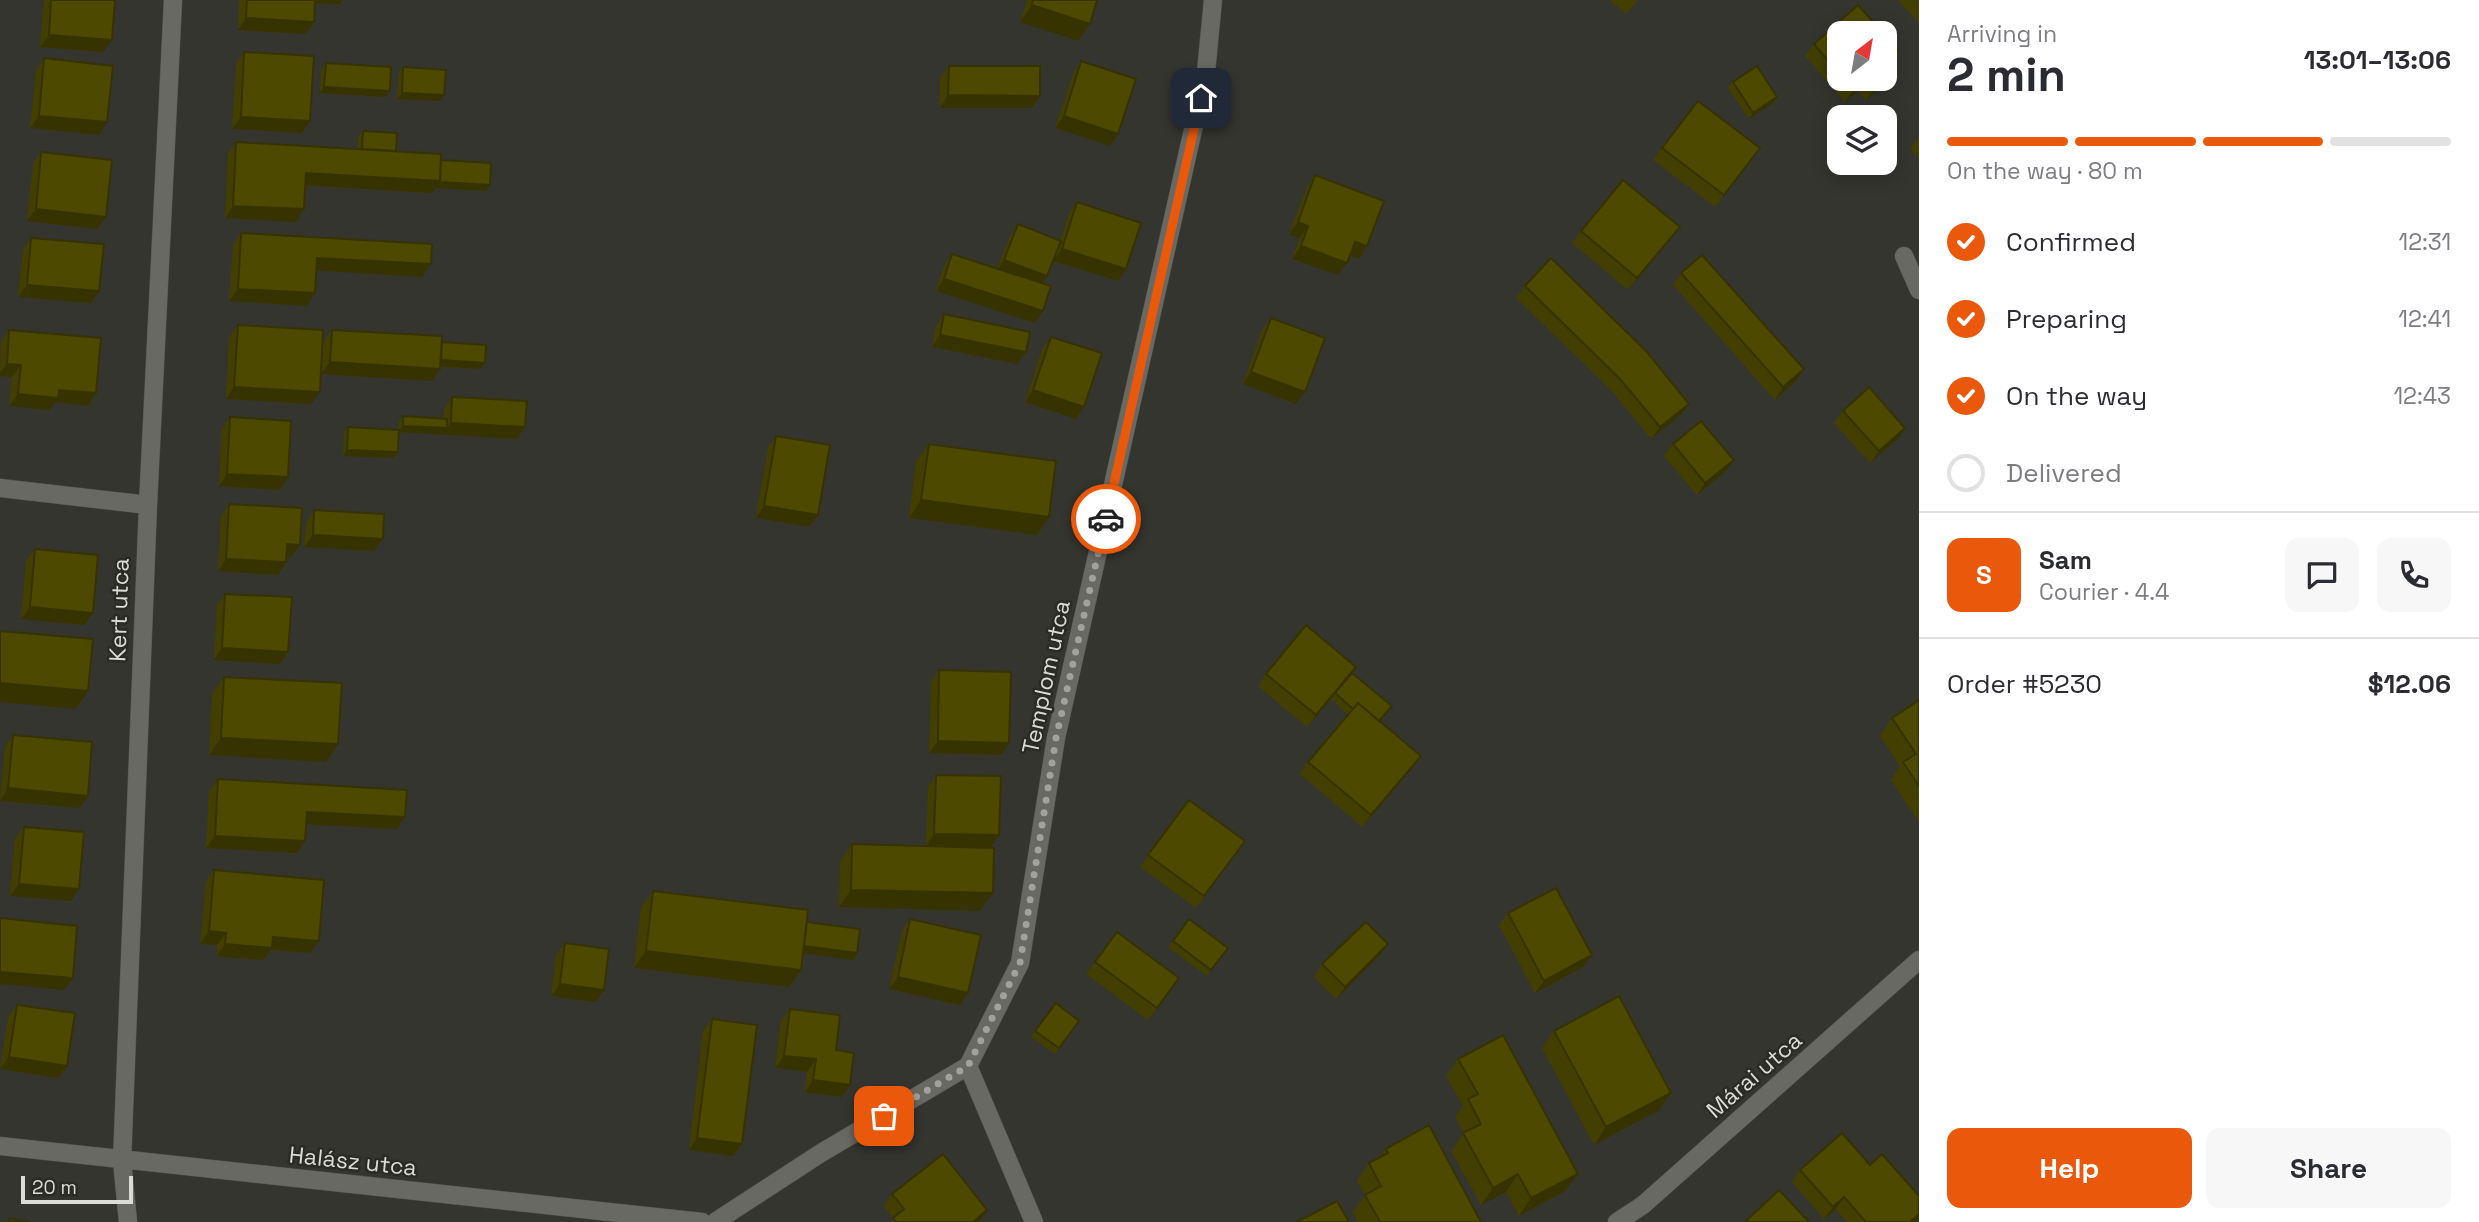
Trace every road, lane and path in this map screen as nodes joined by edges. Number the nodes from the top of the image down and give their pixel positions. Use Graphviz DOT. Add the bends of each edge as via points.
graph roads {
  1 [pos="173,0"];
  2 [pos="1213,0"];
  3 [pos="1904,256"];
  4 [pos="1919,290"];
  5 [pos="0,488"];
  6 [pos="148,505"];
  7 [pos="1919,960"];
  8 [pos="968,1066"];
  9 [pos="0,1146"];
  10 [pos="122,1161"];
  11 [pos="128,1222"];
  12 [pos="702,1222"];
  13 [pos="715,1222"];
  14 [pos="1034,1222"];
  15 [pos="1617,1222"];
  1 -- 6 [label="street, Kert utca"];
  2 -- 8 [label="street, Templom utca" via="1206,72 1056,738 1020,963"];
  3 -- 4 [label="street"];
  5 -- 6 [label="street"];
  6 -- 10 [label="street, Kert utca"];
  7 -- 15 [label="street, Márai utca" via="1643,1205"];
  8 -- 13 [label="street"];
  8 -- 14 [label="street"];
  9 -- 10 [label="street, Halász utca"];
  10 -- 11 [label="street, Kert utca"];
  10 -- 12 [label="street, Halász utca"];
}
